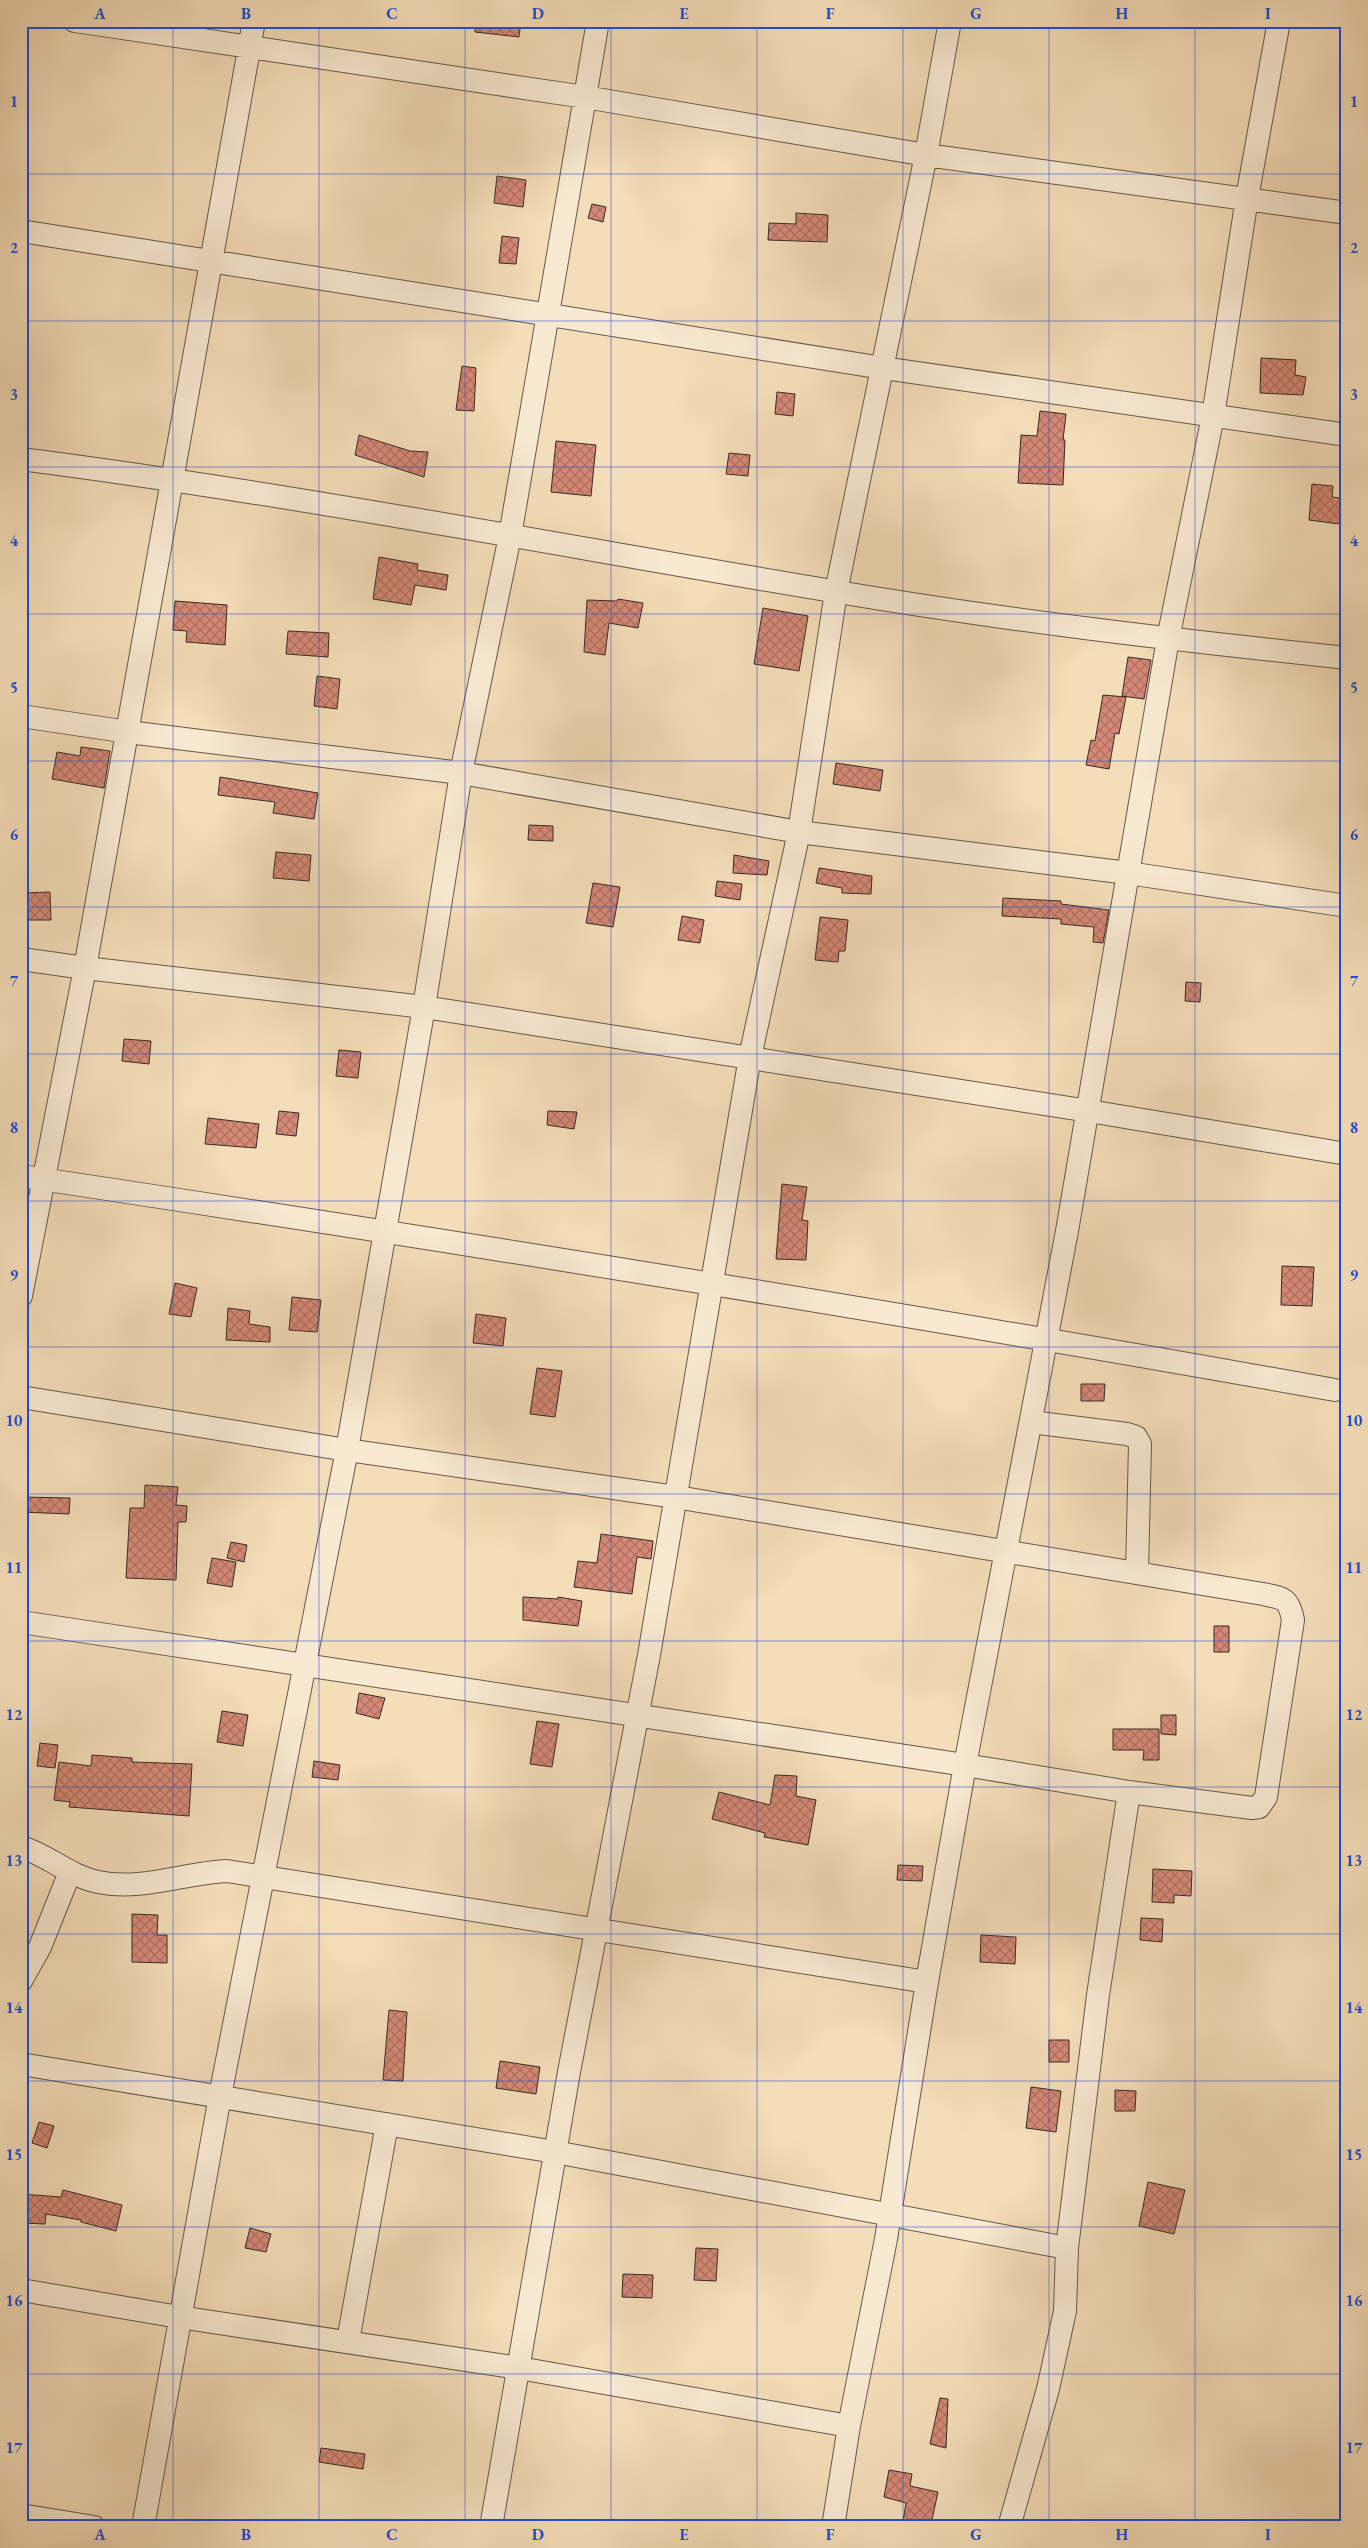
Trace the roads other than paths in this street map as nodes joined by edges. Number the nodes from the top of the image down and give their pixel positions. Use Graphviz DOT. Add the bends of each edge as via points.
graph roads {
  1 [pos="75,21"];
  2 [pos="254,21"];
  3 [pos="598,21"];
  4 [pos="950,21"];
  5 [pos="1279,21"];
  6 [pos="250,48"];
  7 [pos="585,97"];
  8 [pos="926,155"];
  9 [pos="1247,198"];
  10 [pos="1347,213"];
  11 [pos="21,231"];
  12 [pos="212,260"];
  13 [pos="547,314"];
  14 [pos="883,368"];
  15 [pos="1213,416"];
  16 [pos="1347,436"];
  17 [pos="21,459"];
  18 [pos="173,479"];
  19 [pos="510,536"];
  20 [pos="836,592"];
  21 [pos="1168,639"];
  22 [pos="1347,658"];
  23 [pos="21,716"];
  24 [pos="128,732"];
  25 [pos="461,773"];
  26 [pos="799,832"];
  27 [pos="1128,874"];
  28 [pos="1347,906"];
  29 [pos="21,959"];
  30 [pos="85,968"];
  31 [pos="424,1007"];
  32 [pos="750,1057"];
  33 [pos="1089,1110"];
  34 [pos="1347,1154"];
  35 [pos="32,1178"];
  36 [pos="384,1231"];
  37 [pos="713,1283"];
  38 [pos="21,1296"];
  39 [pos="1046,1338"];
  40 [pos="1335,1390"];
  41 [pos="21,1397"];
  42 [pos="1031,1422"];
  43 [pos="347,1450"];
  44 [pos="676,1498"];
  45 [pos="1007,1551"];
  46 [pos="1137,1573"];
  47 [pos="21,1622"];
  48 [pos="305,1666"];
  49 [pos="635,1715"];
  50 [pos="964,1765"];
  51 [pos="1130,1792"];
  52 [pos="21,1847"];
  53 [pos="70,1872"];
  54 [pos="264,1877"];
  55 [pos="596,1929"];
  56 [pos="21,1981"];
  57 [pos="926,1982"];
  58 [pos="21,2064"];
  59 [pos="220,2096"];
  60 [pos="387,2124"];
  61 [pos="554,2152"];
  62 [pos="890,2213"];
  63 [pos="1067,2248"];
  64 [pos="21,2290"];
  65 [pos="179,2317"];
  66 [pos="348,2341"];
  67 [pos="519,2368"];
  68 [pos="849,2426"];
  69 [pos="21,2515"];
  70 [pos="94,2527"];
  71 [pos="143,2527"];
  72 [pos="492,2527"];
  73 [pos="833,2527"];
  74 [pos="1008,2527"];
  1 -- 6 [label="street"];
  2 -- 6 [label="street"];
  3 -- 7 [label="street"];
  4 -- 8 [label="street"];
  5 -- 9 [label="street"];
  6 -- 7 [label="street"];
  6 -- 12 [label="street"];
  7 -- 8 [label="street"];
  7 -- 13 [label="street"];
  8 -- 9 [label="street"];
  8 -- 14 [label="street"];
  9 -- 10 [label="street"];
  9 -- 15 [label="street"];
  11 -- 12 [label="street"];
  12 -- 13 [label="street"];
  12 -- 18 [label="street"];
  13 -- 14 [label="street"];
  13 -- 19 [label="street"];
  14 -- 15 [label="street"];
  14 -- 20 [label="street"];
  15 -- 16 [label="street"];
  15 -- 21 [label="street"];
  17 -- 18 [label="street"];
  18 -- 19 [label="street"];
  18 -- 24 [label="street"];
  19 -- 20 [label="street"];
  19 -- 25 [label="street"];
  20 -- 21 [label="street"];
  20 -- 26 [label="street"];
  21 -- 22 [label="street"];
  21 -- 27 [label="street"];
  23 -- 24 [label="street"];
  24 -- 25 [label="street"];
  24 -- 30 [label="street"];
  25 -- 26 [label="street"];
  25 -- 31 [label="street"];
  26 -- 27 [label="street"];
  26 -- 32 [label="street"];
  27 -- 28 [label="street"];
  27 -- 33 [label="street"];
  29 -- 30 [label="street"];
  30 -- 31 [label="street"];
  30 -- 35 [label="street"];
  31 -- 32 [label="street"];
  31 -- 36 [label="street"];
  32 -- 33 [label="street"];
  32 -- 37 [label="street"];
  33 -- 34 [label="street"];
  33 -- 39 [label="street"];
  35 -- 36 [label="street"];
  35 -- 38 [label="street"];
  36 -- 37 [label="street"];
  36 -- 43 [label="street"];
  37 -- 39 [label="street"];
  37 -- 44 [label="street"];
  39 -- 40 [label="street"];
  39 -- 42 [label="street"];
  41 -- 43 [label="street"];
  42 -- 45 [label="street"];
  42 -- 46 [label="street" via="1136,1437 1140,1444"];
  43 -- 44 [label="street"];
  43 -- 48 [label="street"];
  44 -- 45 [label="street"];
  44 -- 49 [label="street"];
  45 -- 46 [label="street"];
  45 -- 50 [label="street"];
  46 -- 51 [label="street" via="1283,1598 1290,1606 1293,1620 1266,1797 1259,1807"];
  47 -- 48 [label="street"];
  48 -- 49 [label="street"];
  48 -- 54 [label="street"];
  49 -- 50 [label="street"];
  49 -- 55 [label="street"];
  50 -- 51 [label="street"];
  50 -- 57 [label="street"];
  51 -- 63 [label="street" via="1101,1976"];
  52 -- 53 [label="street"];
  53 -- 54 [label="street" via="96,1882 121,1885 147,1884 208,1872 227,1871"];
  53 -- 56 [label="street" via="44,1940"];
  54 -- 55 [label="street"];
  54 -- 59 [label="street"];
  55 -- 57 [label="street"];
  55 -- 61 [label="street"];
  57 -- 62 [label="street"];
  58 -- 59 [label="street"];
  59 -- 60 [label="street"];
  59 -- 65 [label="street"];
  60 -- 61 [label="street"];
  60 -- 66 [label="street"];
  61 -- 62 [label="street"];
  61 -- 67 [label="street"];
  62 -- 63 [label="street"];
  62 -- 68 [label="street"];
  63 -- 74 [label="street" via="1065,2311 1059,2344"];
  64 -- 65 [label="street"];
  65 -- 66 [label="street"];
  65 -- 71 [label="street"];
  66 -- 67 [label="street"];
  67 -- 68 [label="street"];
  67 -- 72 [label="street"];
  68 -- 73 [label="street"];
  69 -- 70 [label="street"];
}
